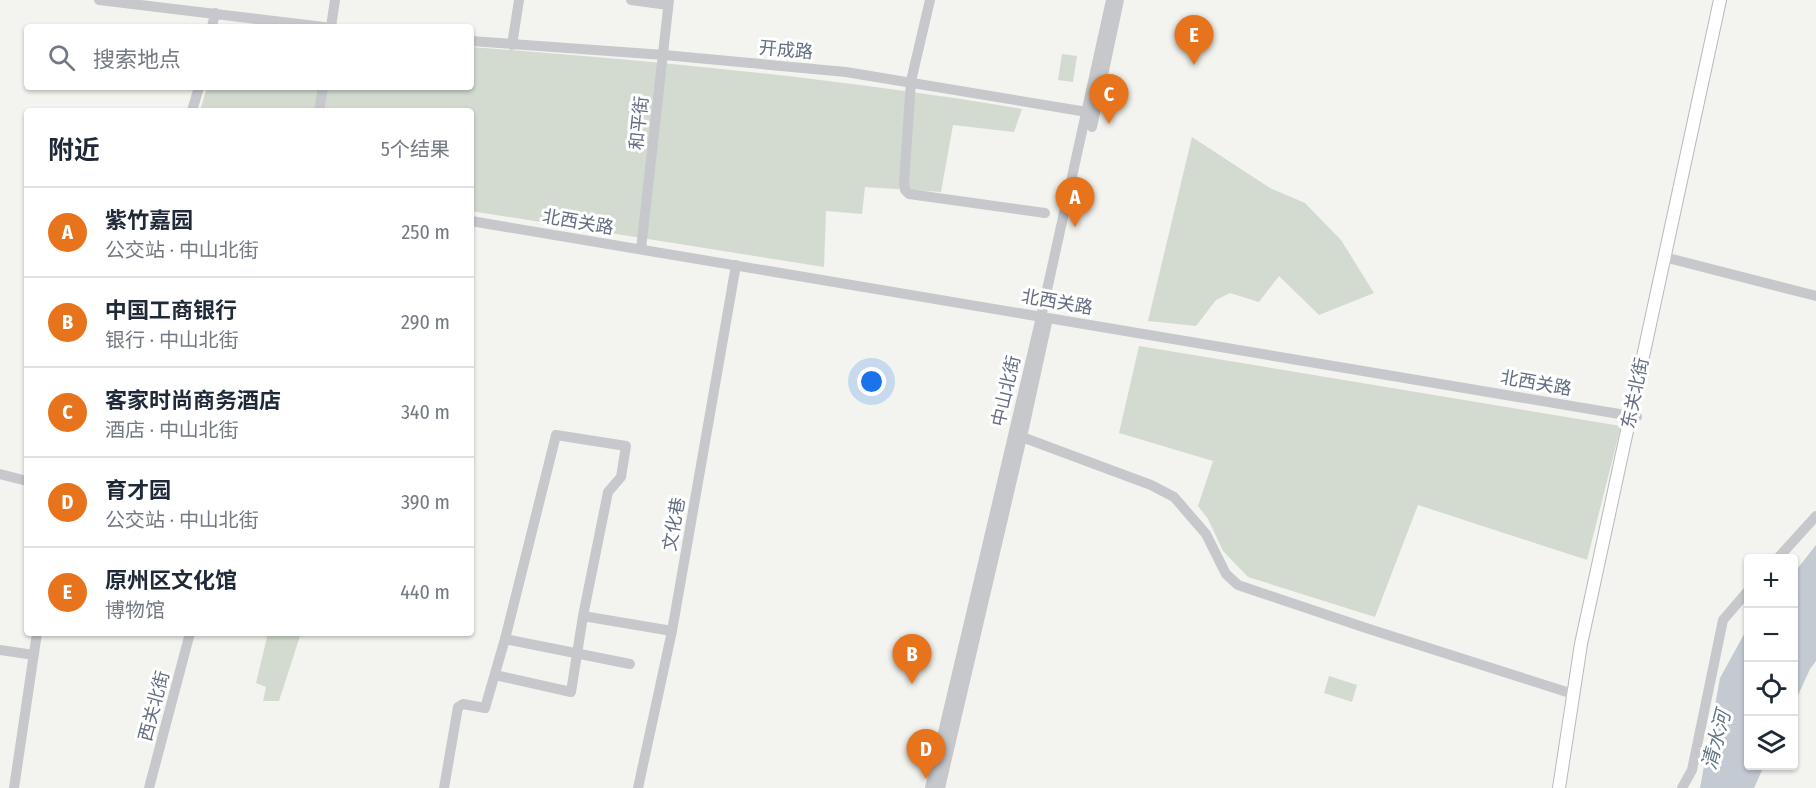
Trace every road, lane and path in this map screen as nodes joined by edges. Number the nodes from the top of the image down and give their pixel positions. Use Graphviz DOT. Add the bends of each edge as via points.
graph roads {
  1 [pos="99,0"];
  2 [pos="335,0"];
  3 [pos="519,0"];
  4 [pos="632,0"];
  5 [pos="930,0"];
  6 [pos="1112,0"];
  7 [pos="1119,0"];
  8 [pos="1720,0"];
  9 [pos="1728,0"];
  10 [pos="668,2"];
  11 [pos="215,13"];
  12 [pos="213,24"];
  13 [pos="301,24"];
  14 [pos="332,24"];
  15 [pos="474,41"];
  16 [pos="512,45"];
  17 [pos="663,55"];
  18 [pos="911,81"];
  19 [pos="198,90"];
  20 [pos="323,90"];
  21 [pos="193,108"];
  22 [pos="320,108"];
  23 [pos="1091,113"];
  24 [pos="1045,213"];
  25 [pos="474,221"];
  26 [pos="641,249"];
  27 [pos="1668,258"];
  28 [pos="736,265"];
  29 [pos="1816,296"];
  30 [pos="1044,317"];
  31 [pos="1634,416"];
  32 [pos="1022,437"];
  33 [pos="0,474"];
  34 [pos="24,480"];
  35 [pos="1816,516"];
  36 [pos="1782,554"];
  37 [pos="1744,597"];
  38 [pos="583,616"];
  39 [pos="672,632"];
  40 [pos="37,636"];
  41 [pos="189,636"];
  42 [pos="505,639"];
  43 [pos="0,650"];
  44 [pos="577,653"];
  45 [pos="34,655"];
  46 [pos="630,664"];
  47 [pos="495,675"];
  48 [pos="1573,694"];
  49 [pos="14,788"];
  50 [pos="149,788"];
  51 [pos="444,788"];
  52 [pos="638,788"];
  53 [pos="930,788"];
  54 [pos="940,788"];
  55 [pos="1559,788"];
  56 [pos="1566,788"];
  57 [pos="1682,788"];
  1 -- 11 [label="street"];
  2 -- 14 [label="street"];
  3 -- 16 [label="street"];
  4 -- 10 [label="street"];
  5 -- 18 [label="street"];
  6 -- 23 [label="street, 中山北街"];
  7 -- 23 [label="street, 中山北街"];
  8 -- 27 [label="main road, 东关北街"];
  9 -- 27 [label="main road, 东关北街"];
  10 -- 17 [label="street, 和平街"];
  11 -- 12 [label="street"];
  11 -- 13 [label="street"];
  15 -- 16 [label="street, 开成路"];
  16 -- 17 [label="street, 开成路"];
  17 -- 18 [label="street, 开成路"];
  17 -- 26 [label="street, 和平街"];
  18 -- 23 [label="street, 开成路"];
  18 -- 24 [label="street" via="903,183 909,194"];
  19 -- 21 [label="street"];
  20 -- 22 [label="street"];
  23 -- 30 [label="street, 中山北街"];
  25 -- 26 [label="street, 北西关路"];
  26 -- 28 [label="street, 北西关路"];
  27 -- 29 [label="street"];
  27 -- 31 [label="main road, 东关北街"];
  28 -- 30 [label="street, 北西关路"];
  28 -- 39 [label="street, 文化巷"];
  30 -- 31 [label="street, 北西关路"];
  30 -- 32 [label="street, 中山北街"];
  30 -- 53 [label="street, 中山北街"];
  31 -- 48 [label="main road, 东关北街"];
  31 -- 56 [label="main road, 东关北街" via="1588,645"];
  32 -- 48 [label="street" via="1174,497 1206,534 1226,574 1238,585"];
  32 -- 54 [label="street, 中山北街"];
  33 -- 34 [label="street"];
  35 -- 36 [label="street"];
  37 -- 57 [label="street" via="1723,620 1692,770"];
  38 -- 39 [label="street"];
  38 -- 42 [label="street" via="608,492 621,477 626,446 556,435"];
  38 -- 44 [label="street"];
  39 -- 52 [label="street, 文化巷"];
  40 -- 45 [label="street"];
  41 -- 50 [label="street, 西关北街"];
  42 -- 44 [label="street"];
  42 -- 47 [label="street"];
  43 -- 45 [label="street"];
  44 -- 46 [label="street"];
  44 -- 47 [label="street" via="571,692"];
  45 -- 49 [label="street"];
  47 -- 51 [label="street" via="485,708 463,704 458,707"];
  48 -- 55 [label="main road, 东关北街"];
}
